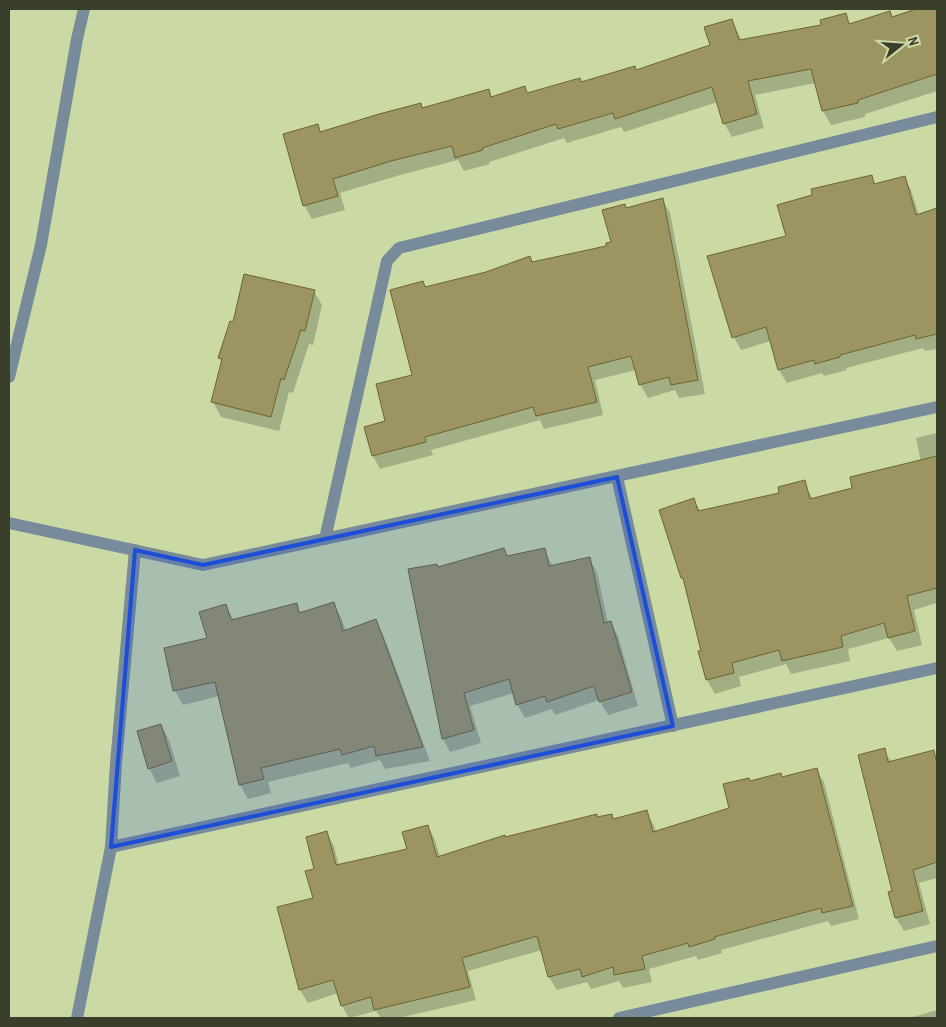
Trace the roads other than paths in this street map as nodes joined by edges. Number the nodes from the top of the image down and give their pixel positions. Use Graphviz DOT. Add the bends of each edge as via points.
graph roads {
  1 [pos="84,9"];
  2 [pos="937,117"];
  3 [pos="9,377"];
  4 [pos="937,407"];
  5 [pos="617,477"];
  6 [pos="9,523"];
  7 [pos="325,539"];
  8 [pos="135,550"];
  9 [pos="937,668"];
  10 [pos="673,726"];
  11 [pos="111,847"];
  12 [pos="937,946"];
  13 [pos="77,1018"];
  14 [pos="626,1018"];
  1 -- 3 [label="street" via="41,245"];
  2 -- 7 [label="street" via="398,248 387,261"];
  4 -- 5 [label="street"];
  5 -- 7 [label="street"];
  5 -- 10 [label="street"];
  6 -- 8 [label="street"];
  7 -- 8 [label="street" via="204,565"];
  8 -- 11 [label="street"];
  9 -- 10 [label="street"];
  10 -- 11 [label="street"];
  11 -- 13 [label="street"];
  12 -- 14 [label="street"];
}
